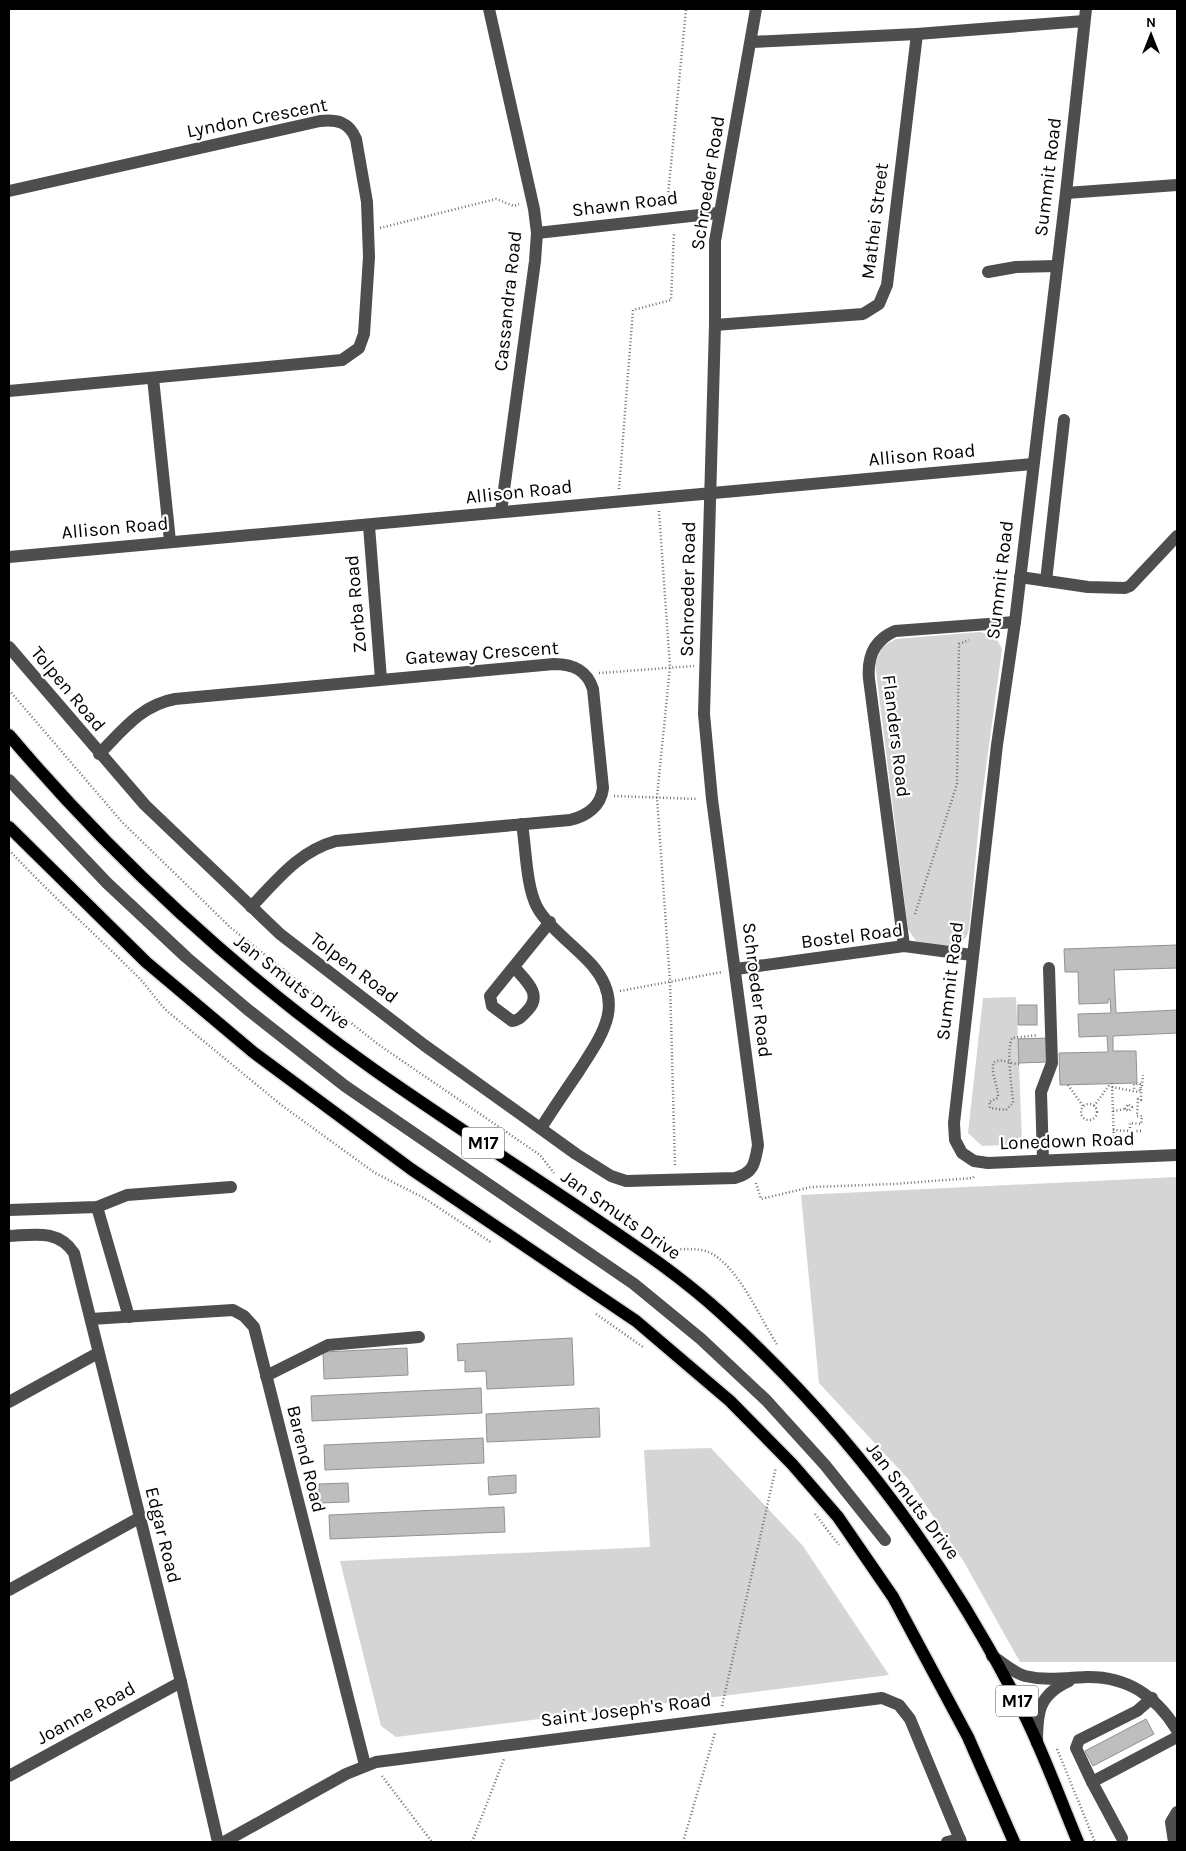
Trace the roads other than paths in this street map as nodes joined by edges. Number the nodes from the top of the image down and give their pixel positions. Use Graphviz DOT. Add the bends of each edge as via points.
graph roads {
  1 [pos="489,9"];
  2 [pos="756,9"];
  3 [pos="1085,15"];
  4 [pos="917,34"];
  5 [pos="751,42"];
  6 [pos="1177,185"];
  7 [pos="9,191"];
  8 [pos="1066,193"];
  9 [pos="718,213"];
  10 [pos="537,233"];
  11 [pos="1057,266"];
  12 [pos="988,272"];
  13 [pos="715,325"];
  14 [pos="153,378"];
  15 [pos="9,391"];
  16 [pos="1064,420"];
  17 [pos="1032,464"];
  18 [pos="710,492"];
  19 [pos="501,512"];
  20 [pos="369,526"];
  21 [pos="1177,536"];
  22 [pos="170,541"];
  23 [pos="9,557"];
  24 [pos="1020,577"];
  25 [pos="1046,581"];
  26 [pos="1015,622"];
  27 [pos="9,647"];
  28 [pos="381,679"];
  29 [pos="9,735"];
  30 [pos="99,754"];
  31 [pos="9,780"];
  32 [pos="522,824"];
  33 [pos="9,826"];
  34 [pos="251,907"];
  35 [pos="550,922"];
  36 [pos="904,946"];
  37 [pos="972,955"];
  38 [pos="514,967"];
  39 [pos="1049,968"];
  40 [pos="736,969"];
  41 [pos="540,1128"];
  42 [pos="962,1153"];
  43 [pos="1177,1155"];
  44 [pos="1043,1160"];
  45 [pos="752,1170"];
  46 [pos="231,1187"];
  47 [pos="97,1207"];
  48 [pos="9,1210"];
  49 [pos="9,1236"];
  50 [pos="129,1317"];
  51 [pos="91,1319"];
  52 [pos="419,1337"];
  53 [pos="98,1353"];
  54 [pos="266,1376"];
  55 [pos="9,1402"];
  56 [pos="139,1518"];
  57 [pos="885,1540"];
  58 [pos="9,1590"];
  59 [pos="992,1656"];
  60 [pos="1073,1679"];
  61 [pos="181,1682"];
  62 [pos="1152,1698"];
  63 [pos="1177,1730"];
  64 [pos="1177,1737"];
  65 [pos="1037,1743"];
  66 [pos="365,1765"];
  67 [pos="9,1776"];
  68 [pos="1092,1782"];
  69 [pos="1177,1812"];
  70 [pos="1122,1838"];
  71 [pos="961,1841"];
  72 [pos="218,1842"];
  73 [pos="224,1842"];
  74 [pos="947,1842"];
  75 [pos="1014,1842"];
  76 [pos="1078,1842"];
  77 [pos="1174,1842"];
  1 -- 10 [label="street, Cassandra Road"];
  2 -- 5 [label="street, Schroeder Road"];
  3 -- 4 [label="street"];
  3 -- 8 [label="street, Summit Road"];
  4 -- 5 [label="street"];
  4 -- 13 [label="street, Mathei Street" via="887,285 879,304 863,314"];
  5 -- 9 [label="street, Schroeder Road"];
  6 -- 8 [label="street"];
  7 -- 14 [label="street, Lyndon Crescent" via="320,121 337,121 352,130 367,202 369,257 364,334 359,348 333,362"];
  8 -- 11 [label="street, Summit Road"];
  9 -- 10 [label="street, Shawn Road"];
  9 -- 13 [label="street, Schroeder Road"];
  10 -- 19 [label="street, Cassandra Road"];
  11 -- 12 [label="street" via="1016,267"];
  11 -- 17 [label="street, Summit Road"];
  13 -- 18 [label="street, Schroeder Road"];
  14 -- 15 [label="street, Lyndon Crescent"];
  14 -- 22 [label="street"];
  16 -- 25 [label="street"];
  17 -- 18 [label="street, Allison Road"];
  17 -- 24 [label="street, Summit Road"];
  18 -- 19 [label="street, Allison Road"];
  18 -- 40 [label="street, Schroeder Road" via="705,733"];
  19 -- 20 [label="street, Allison Road"];
  20 -- 22 [label="street, Allison Road"];
  20 -- 28 [label="street, Zorba Road"];
  21 -- 25 [label="street" via="1125,588"];
  22 -- 23 [label="street, Allison Road"];
  24 -- 25 [label="street"];
  24 -- 26 [label="street, Summit Road"];
  26 -- 36 [label="street, Flanders Road" via="895,631 879,642 870,656 869,679"];
  26 -- 37 [label="street, Summit Road"];
  27 -- 30 [label="street, Tolpen Road"];
  28 -- 30 [label="street, Gateway Crescent" via="164,701 138,715"];
  28 -- 32 [label="street, Gateway Crescent" via="554,664 568,665 585,674 593,689 603,776 602,796 597,805 583,816"];
  29 -- 59 [label="main road, Jan Smuts Drive / M17" via="45,777 229,958 370,1067 661,1263 719,1312 772,1362 892,1498 940,1566"];
  30 -- 34 [label="street, Tolpen Road" via="173,834"];
  31 -- 57 [label="street" via="107,883 247,1009 346,1086 634,1284 701,1339 766,1400 825,1465"];
  32 -- 34 [label="street" via="336,841 296,861"];
  32 -- 35 [label="street" via="531,890 537,906"];
  33 -- 75 [label="main road" via="146,962 253,1052 412,1169 636,1321 730,1401 838,1517 893,1597 968,1737"];
  34 -- 41 [label="street, Tolpen Road" via="309,959"];
  35 -- 38 [label="street"];
  35 -- 41 [label="street" via="602,978 608,993 608,1019 600,1039"];
  36 -- 37 [label="street, Bostel Road"];
  36 -- 40 [label="street, Bostel Road"];
  37 -- 42 [label="street, Summit Road" via="954,1123 955,1140"];
  39 -- 44 [label="street" via="1052,1063 1041,1092"];
  40 -- 45 [label="street, Schroeder Road" via="758,1145"];
  41 -- 45 [label="street, Tolpen Road" via="619,1180 735,1178"];
  42 -- 44 [label="street, Lonedown Road" via="981,1162"];
  43 -- 44 [label="street, Lonedown Road"];
  46 -- 47 [label="street" via="127,1195"];
  47 -- 48 [label="street"];
  47 -- 50 [label="street"];
  49 -- 51 [label="street, Edgar Road" via="48,1234 64,1241 74,1253"];
  50 -- 51 [label="street, Barend Road"];
  50 -- 54 [label="street, Barend Road" via="233,1310 254,1327"];
  51 -- 53 [label="street, Edgar Road"];
  52 -- 54 [label="street" via="328,1345"];
  53 -- 55 [label="street"];
  53 -- 56 [label="street, Edgar Road"];
  54 -- 66 [label="street, Barend Road"];
  56 -- 58 [label="street"];
  56 -- 61 [label="street, Edgar Road"];
  59 -- 60 [label="street" via="1023,1675"];
  59 -- 65 [label="main road, Jan Smuts Drive / M17"];
  60 -- 62 [label="street" via="1086,1677 1117,1681"];
  60 -- 65 [label="street" via="1057,1686 1040,1705"];
  61 -- 67 [label="street, Joanne Road"];
  61 -- 72 [label="street, Edgar Road"];
  62 -- 63 [label="street"];
  62 -- 68 [label="street" via="1137,1711 1079,1740 1076,1748"];
  64 -- 68 [label="street"];
  65 -- 76 [label="main road, Jan Smuts Drive / M17"];
  66 -- 71 [label="street, Saint Joseph's Road" via="872,1698 892,1700 910,1719"];
  66 -- 73 [label="street, Saint Joseph's Road"];
  68 -- 70 [label="street"];
  69 -- 77 [label="street" via="1171,1822"];
  71 -- 74 [label="street"];
}
